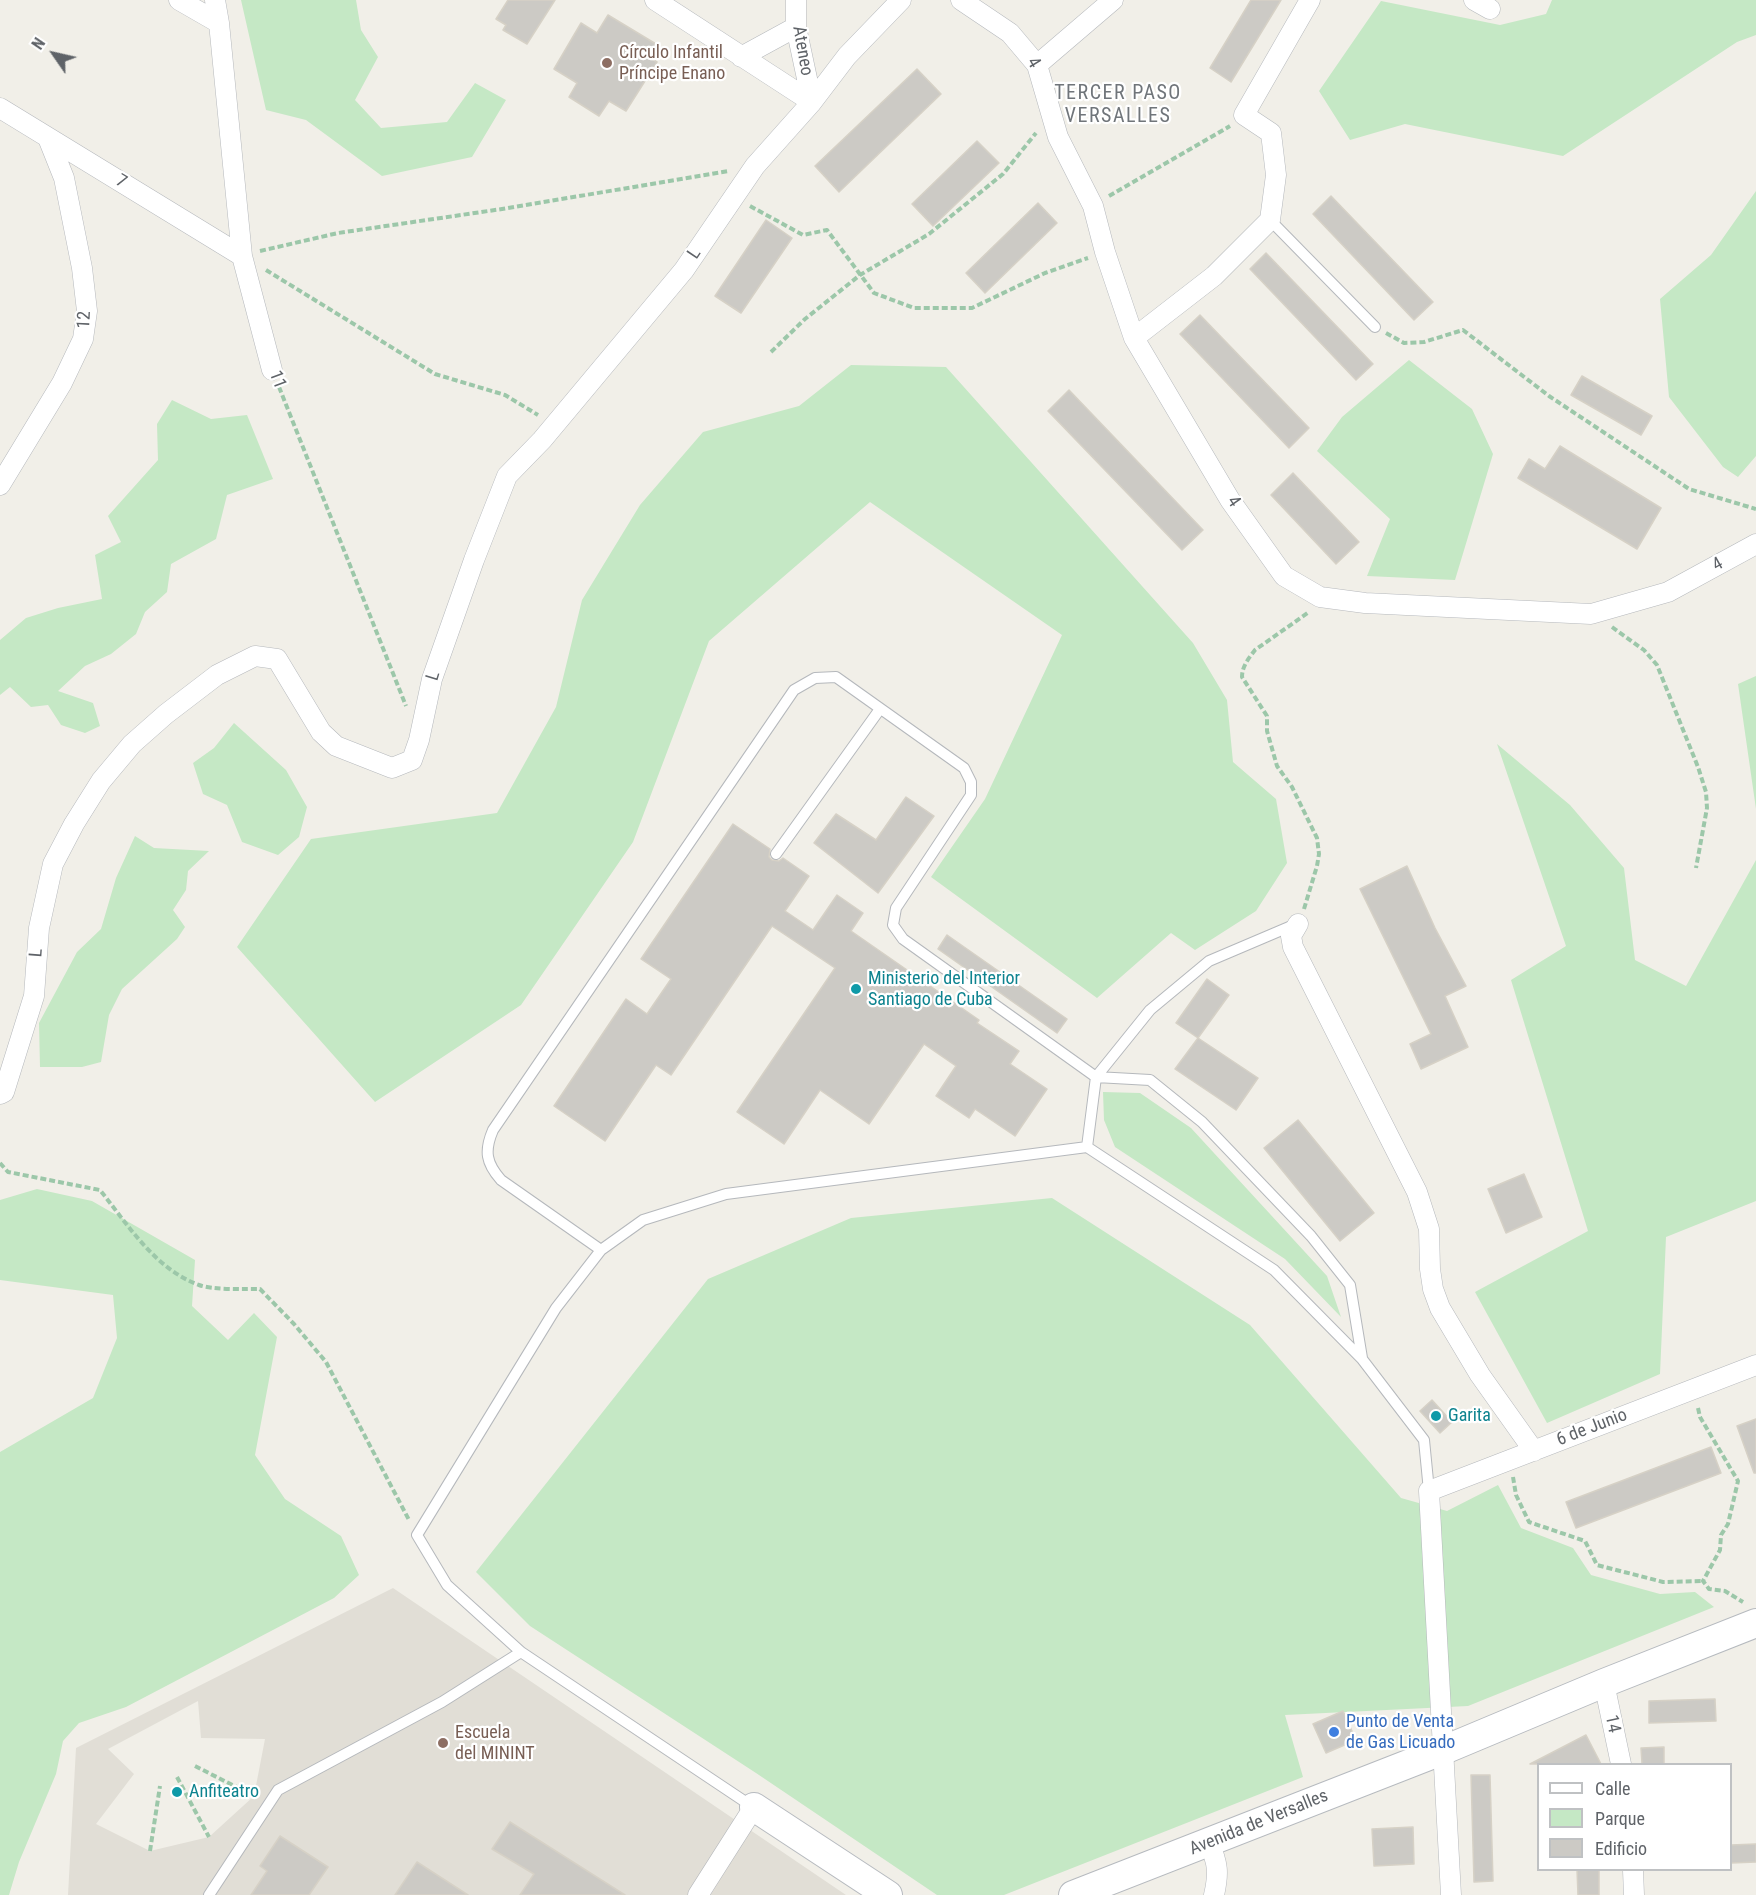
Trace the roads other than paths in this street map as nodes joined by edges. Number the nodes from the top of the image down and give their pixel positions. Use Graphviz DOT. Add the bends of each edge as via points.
graph roads {
  1 [pos="179,0"];
  2 [pos="215,0"];
  3 [pos="655,0"];
  4 [pos="796,0"];
  5 [pos="901,0"];
  6 [pos="961,0"];
  7 [pos="1113,0"];
  8 [pos="1310,0"];
  9 [pos="219,23"];
  10 [pos="796,27"];
  11 [pos="741,57"];
  12 [pos="1037,65"];
  13 [pos="812,102"];
  14 [pos="0,108"];
  15 [pos="48,138"];
  16 [pos="1270,220"];
  17 [pos="242,256"];
  18 [pos="1375,327"];
  19 [pos="1134,338"];
  20 [pos="272,370"];
  21 [pos="0,485"];
  22 [pos="1756,544"];
  23 [pos="880,709"];
  24 [pos="777,854"];
  25 [pos="1298,924"];
  26 [pos="1096,1077"];
  27 [pos="0,1094"];
  28 [pos="1087,1147"];
  29 [pos="601,1250"];
  30 [pos="1362,1359"];
  31 [pos="1756,1365"];
  32 [pos="1534,1451"];
  33 [pos="1429,1491"];
  34 [pos="1750,1612"];
  35 [pos="521,1652"];
  36 [pos="1604,1683"];
  37 [pos="1444,1750"];
  38 [pos="1620,1763"];
  39 [pos="754,1807"];
  40 [pos="1209,1843"];
  41 [pos="1633,1871"];
  42 [pos="209,1895"];
  43 [pos="698,1895"];
  44 [pos="888,1895"];
  45 [pos="1073,1895"];
  46 [pos="1214,1895"];
  47 [pos="1451,1895"];
  48 [pos="1634,1895"];
  1 -- 9 [label="street"];
  2 -- 9 [label="street, 11"];
  3 -- 11 [label="street"];
  4 -- 10 [label="street, Ateneo"];
  5 -- 13 [label="street, L"];
  6 -- 12 [label="street, 4" via="1010,33"];
  7 -- 12 [label="street"];
  8 -- 16 [label="street" via="1244,115 1271,133 1276,175"];
  9 -- 17 [label="street, 11"];
  10 -- 11 [label="street"];
  10 -- 13 [label="street, Ateneo"];
  11 -- 13 [label="street"];
  12 -- 19 [label="street, 4" via="1058,136 1093,206"];
  13 -- 27 [label="street, L" via="754,166 684,270 507,476 432,679 412,760 392,768 336,746 321,732 277,658 255,656 217,675 132,744 101,782 53,864 39,928 34,996 4,1092"];
  14 -- 15 [label="street, 7"];
  15 -- 17 [label="street, 7"];
  15 -- 21 [label="street, 12" via="64,178 82,268 87,310 84,339 62,384"];
  16 -- 18 [label="lane"];
  16 -- 19 [label="street" via="1214,276"];
  17 -- 20 [label="street, 11"];
  19 -- 22 [label="street, 4" via="1230,500 1284,576 1320,597 1365,603 1591,614 1668,592"];
  23 -- 24 [label="lane"];
  23 -- 26 [label="lane" via="964,768 971,782 971,795 896,908 893,925 903,939"];
  23 -- 29 [label="lane" via="836,677 815,678 794,690 493,1130 487,1144 490,1168 501,1180"];
  25 -- 26 [label="lane" via="1209,961 1150,1010"];
  25 -- 32 [label="street" via="1291,936 1293,946 1417,1192 1429,1229 1430,1269 1440,1308 1480,1375"];
  26 -- 28 [label="lane"];
  26 -- 30 [label="lane" via="1150,1080 1202,1122 1311,1236 1350,1285"];
  28 -- 29 [label="lane" via="726,1194 643,1220"];
  28 -- 30 [label="lane" via="1274,1270"];
  29 -- 35 [label="lane" via="556,1308 417,1535 447,1585"];
  30 -- 33 [label="lane" via="1424,1440"];
  31 -- 32 [label="street, 6 de Junio"];
  32 -- 33 [label="street, 6 de Junio"];
  33 -- 37 [label="street"];
  34 -- 36 [label="street, Avenida de Versalles"];
  35 -- 39 [label="lane"];
  35 -- 42 [label="lane" via="442,1702 278,1790"];
  36 -- 37 [label="street, Avenida de Versalles"];
  36 -- 38 [label="street, 14"];
  37 -- 40 [label="street, Avenida de Versalles"];
  37 -- 47 [label="street"];
  39 -- 43 [label="street"];
  39 -- 44 [label="street"];
  40 -- 45 [label="street, Avenida de Versalles"];
  40 -- 46 [label="street" via="1218,1867"];
  41 -- 48 [label="street"];
}
